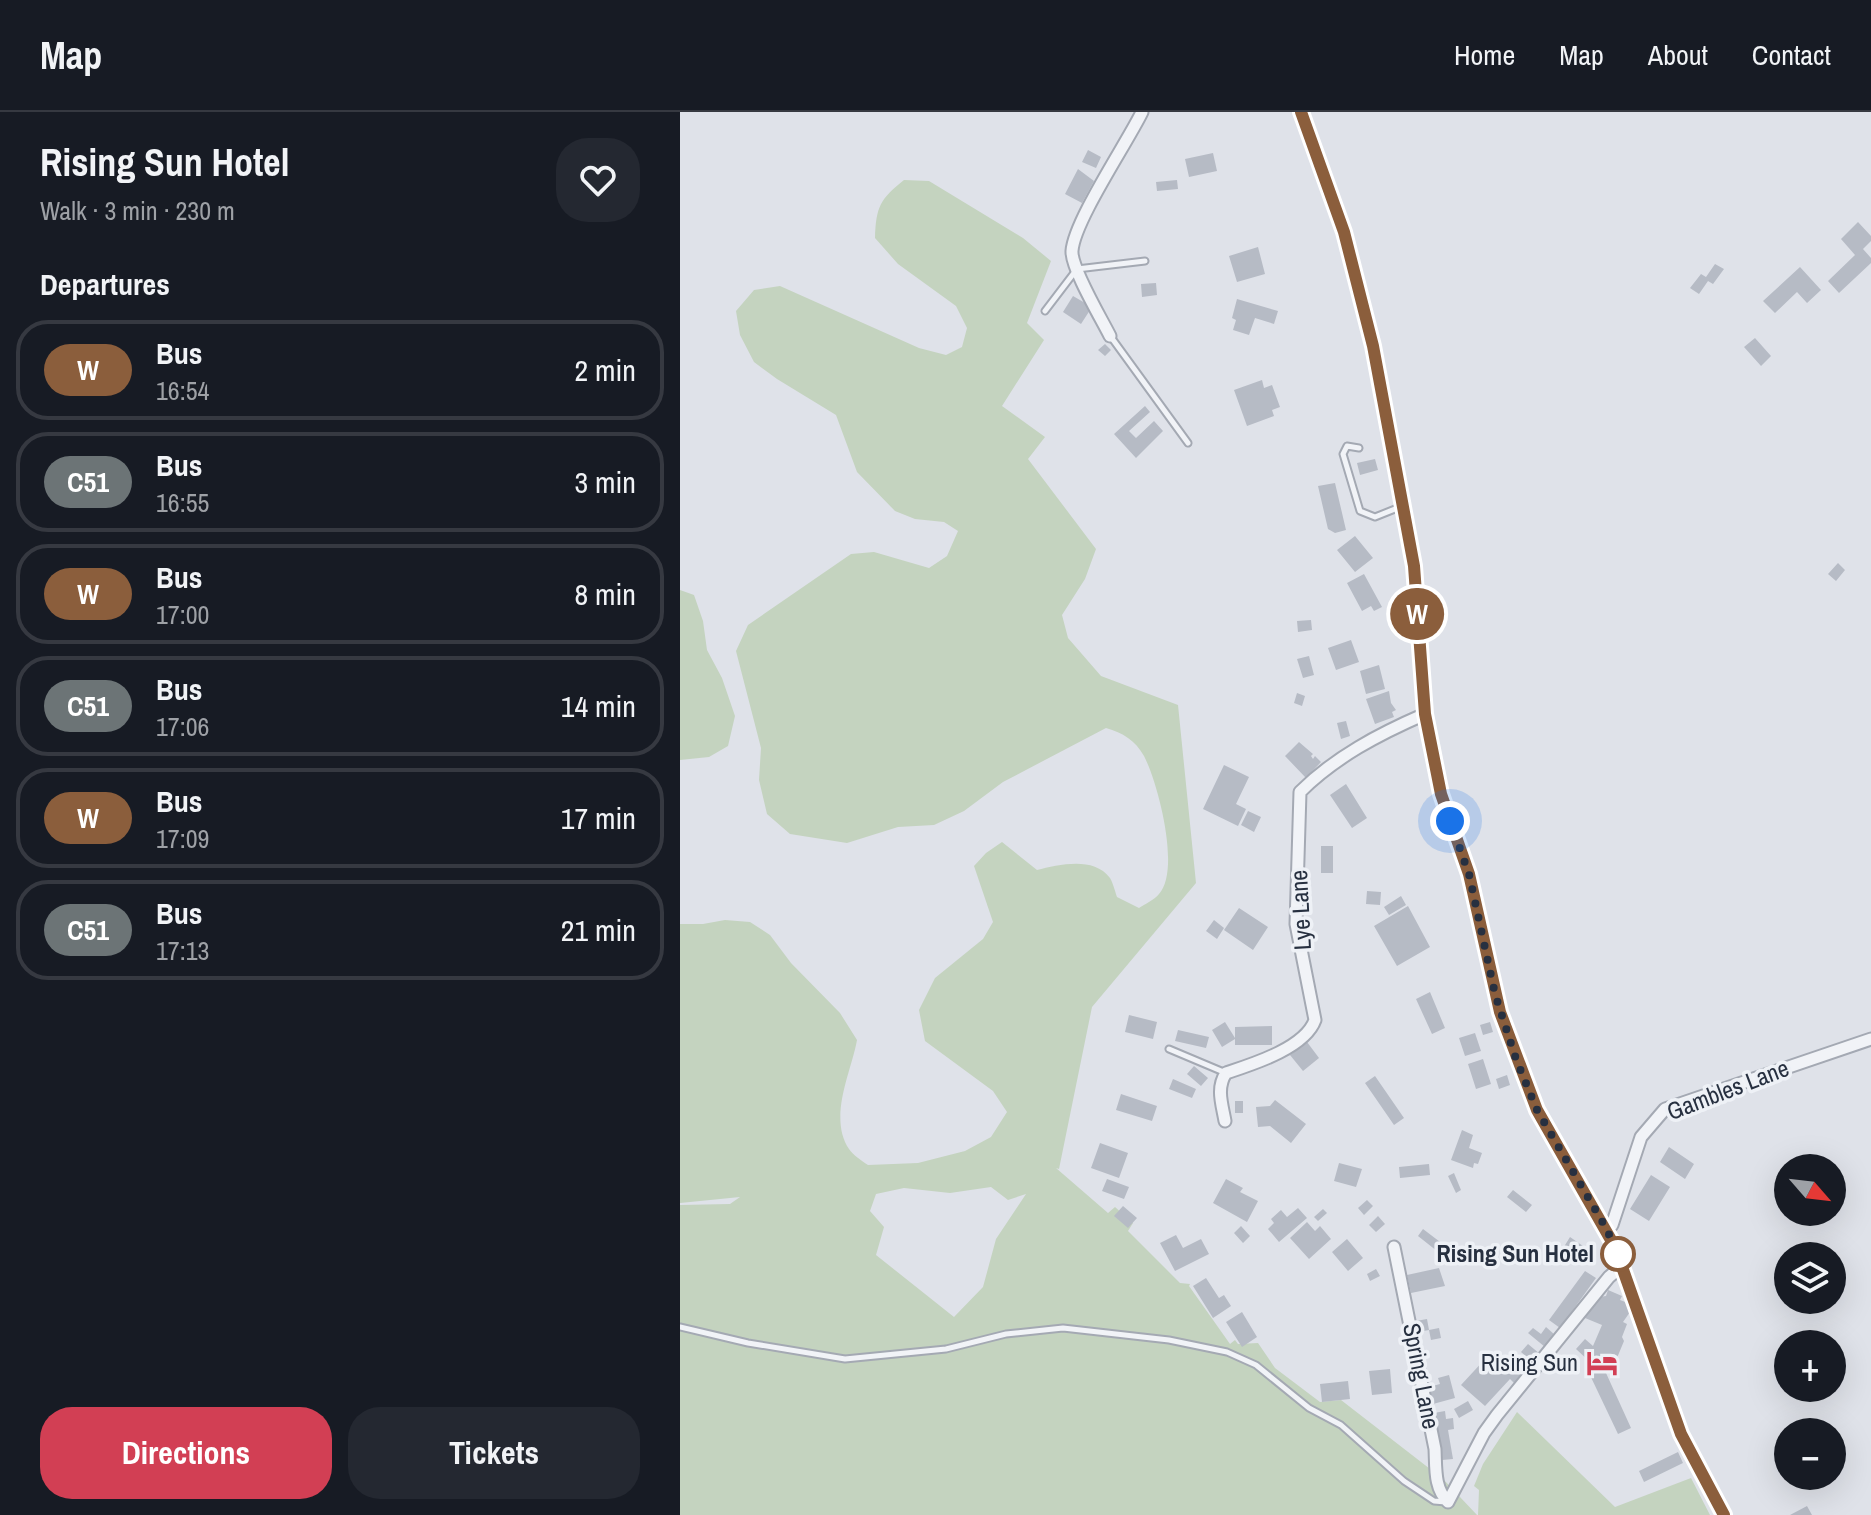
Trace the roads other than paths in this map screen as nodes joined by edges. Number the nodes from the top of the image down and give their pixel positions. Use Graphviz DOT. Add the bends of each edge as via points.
graph roads {
  1 [pos="1142,112"];
  2 [pos="1301,112"];
  3 [pos="1145,261"];
  4 [pos="1077,269"];
  5 [pos="1045,311"];
  6 [pos="1110,336"];
  7 [pos="1188,443"];
  8 [pos="1359,448"];
  9 [pos="1404,505"];
  10 [pos="1425,714"];
  11 [pos="1871,1039"];
  12 [pos="1169,1049"];
  13 [pos="1226,1073"];
  14 [pos="1225,1121"];
  15 [pos="1606,1228"];
  16 [pos="1394,1247"];
  17 [pos="1623,1265"];
  18 [pos="680,1327"];
  19 [pos="1448,1502"];
  20 [pos="1724,1515"];
  1 -- 4 [label="street" via="1079,226 1072,252"];
  2 -- 9 [label="main road" via="1356,273"];
  3 -- 4 [label="lane"];
  4 -- 5 [label="lane"];
  4 -- 6 [label="street"];
  6 -- 7 [label="lane"];
  8 -- 9 [label="lane" via="1347,446 1343,454 1360,511 1375,517"];
  9 -- 10 [label="main road"];
  10 -- 13 [label="street, Lye Lane" via="1322,770 1300,792 1296,924 1315,1020 1308,1033 1282,1051"];
  10 -- 15 [label="main road" via="1441,794 1469,874 1495,994 1516,1059 1537,1110"];
  11 -- 15 [label="street, Gambles Lane" via="1665,1109 1641,1137 1612,1225"];
  12 -- 13 [label="lane"];
  13 -- 14 [label="street" via="1220,1094"];
  15 -- 17 [label="main road"];
  16 -- 19 [label="street, Spring Lane" via="1435,1449 1436,1480"];
  17 -- 19 [label="street" via="1497,1415"];
  17 -- 20 [label="main road" via="1681,1434"];
  18 -- 19 [label="lane" via="845,1359 946,1349 1006,1334 1063,1328 1227,1352 1256,1365 1309,1408 1341,1425 1404,1481 1434,1501"];
}
